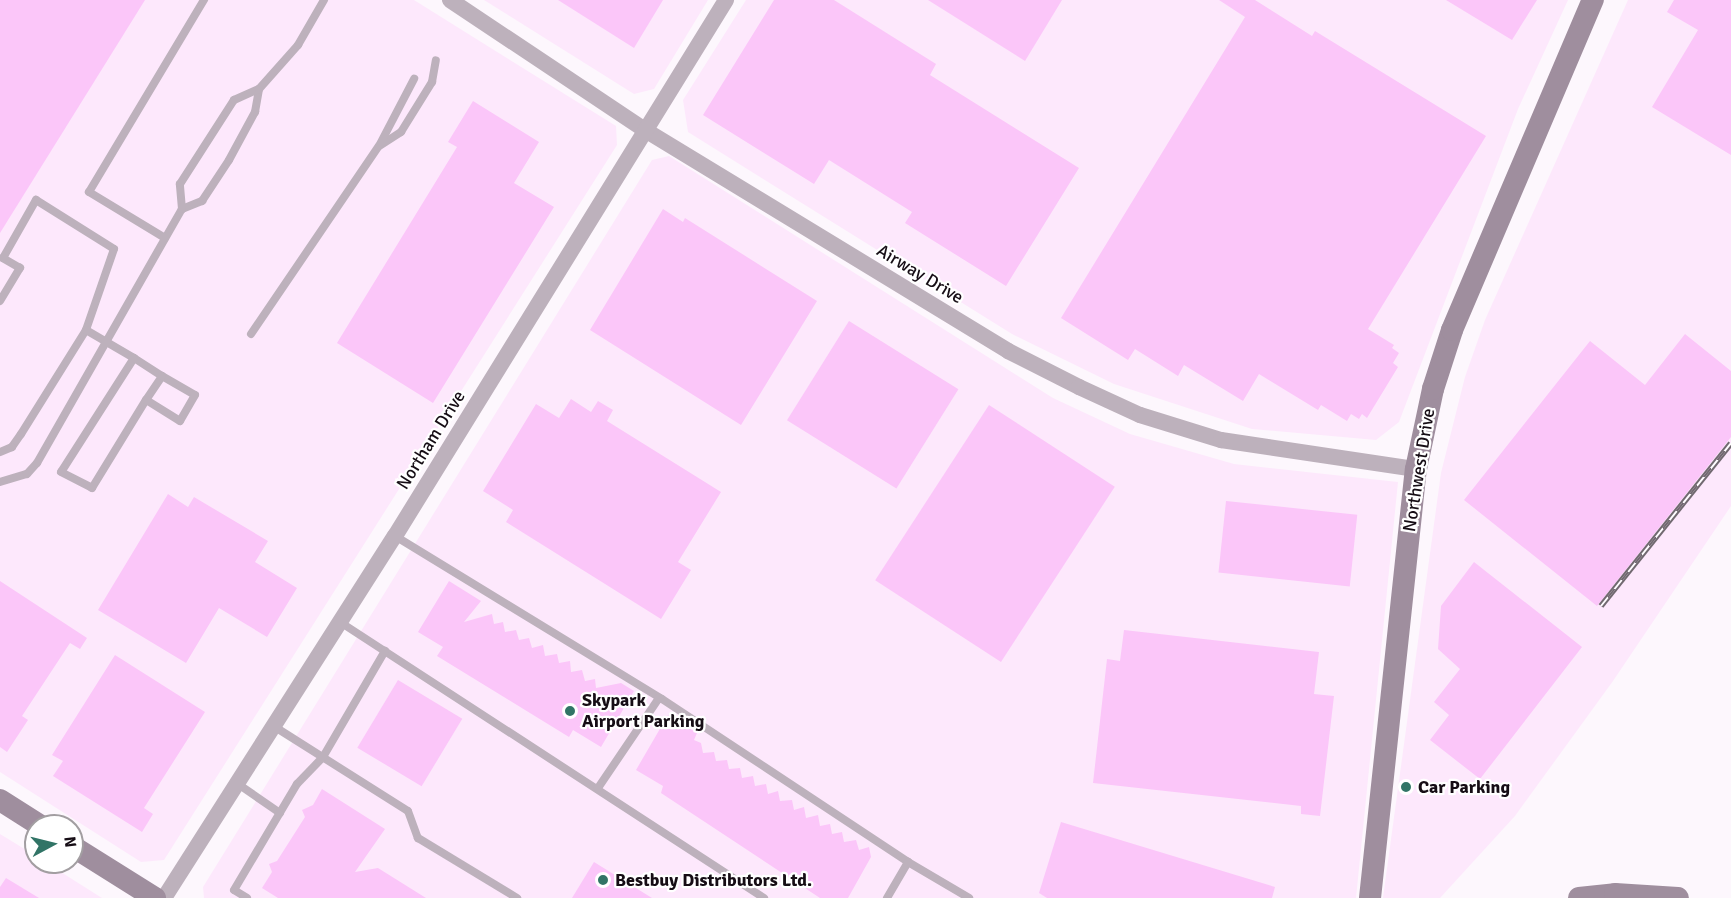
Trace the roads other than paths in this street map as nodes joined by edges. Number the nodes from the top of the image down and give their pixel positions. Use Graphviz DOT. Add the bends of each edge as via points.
graph roads {
  1 [pos="204,0"];
  2 [pos="324,0"];
  3 [pos="450,0"];
  4 [pos="726,0"];
  5 [pos="1593,0"];
  6 [pos="436,60"];
  7 [pos="414,79"];
  8 [pos="259,89"];
  9 [pos="645,130"];
  10 [pos="379,146"];
  11 [pos="182,208"];
  12 [pos="165,238"];
  13 [pos="0,301"];
  14 [pos="86,330"];
  15 [pos="251,334"];
  16 [pos="107,344"];
  17 [pos="134,358"];
  18 [pos="162,376"];
  19 [pos="146,400"];
  20 [pos="0,452"];
  21 [pos="1416,469"];
  22 [pos="0,482"];
  23 [pos="395,536"];
  24 [pos="340,622"];
  25 [pos="385,651"];
  26 [pos="659,698"];
  27 [pos="275,727"];
  28 [pos="323,757"];
  29 [pos="238,784"];
  30 [pos="598,788"];
  31 [pos="0,800"];
  32 [pos="280,813"];
  33 [pos="24,815"];
  34 [pos="84,854"];
  35 [pos="908,862"];
  36 [pos="155,898"];
  37 [pos="164,898"];
  38 [pos="247,898"];
  39 [pos="517,898"];
  40 [pos="764,898"];
  41 [pos="887,898"];
  42 [pos="969,898"];
  43 [pos="1370,898"];
  44 [pos="1579,898"];
  45 [pos="1678,898"];
  1 -- 12 [label="lane" via="89,192"];
  2 -- 8 [label="lane" via="298,45"];
  3 -- 9 [label="street, Airway Drive"];
  4 -- 9 [label="street, Northam Drive"];
  5 -- 21 [label="street, Northwest Drive" via="1452,330 1433,389"];
  6 -- 10 [label="lane" via="432,82 401,132"];
  7 -- 10 [label="lane"];
  8 -- 11 [label="lane" via="255,112 229,160 202,201"];
  8 -- 11 [label="lane" via="234,100 180,184"];
  9 -- 21 [label="street, Airway Drive" via="1008,351 1140,414 1221,440"];
  9 -- 23 [label="street, Northam Drive"];
  10 -- 15 [label="lane"];
  11 -- 12 [label="lane"];
  12 -- 16 [label="lane"];
  13 -- 14 [label="lane" via="20,268 3,258 36,200 114,249"];
  14 -- 16 [label="lane"];
  14 -- 20 [label="lane" via="12,447"];
  16 -- 17 [label="lane"];
  16 -- 22 [label="lane" via="37,463 27,474"];
  17 -- 18 [label="lane"];
  17 -- 19 [label="lane" via="61,472 92,488"];
  18 -- 19 [label="lane"];
  18 -- 19 [label="lane" via="195,395 180,421"];
  21 -- 43 [label="street, Northwest Drive"];
  23 -- 24 [label="street, Northam Drive"];
  23 -- 26 [label="lane"];
  24 -- 25 [label="lane"];
  24 -- 27 [label="street, Northam Drive"];
  25 -- 28 [label="lane"];
  25 -- 30 [label="lane"];
  26 -- 30 [label="lane"];
  26 -- 35 [label="lane"];
  27 -- 28 [label="lane"];
  27 -- 29 [label="street, Northam Drive"];
  28 -- 32 [label="lane" via="297,784"];
  28 -- 39 [label="lane" via="408,812 418,838"];
  29 -- 32 [label="lane"];
  29 -- 37 [label="street, Northam Drive"];
  30 -- 40 [label="lane"];
  31 -- 33 [label="street"];
  32 -- 38 [label="lane" via="234,890"];
  34 -- 36 [label="street"];
  35 -- 41 [label="lane"];
  35 -- 42 [label="lane"];
  44 -- 45 [label="street" via="1615,894"];
}
